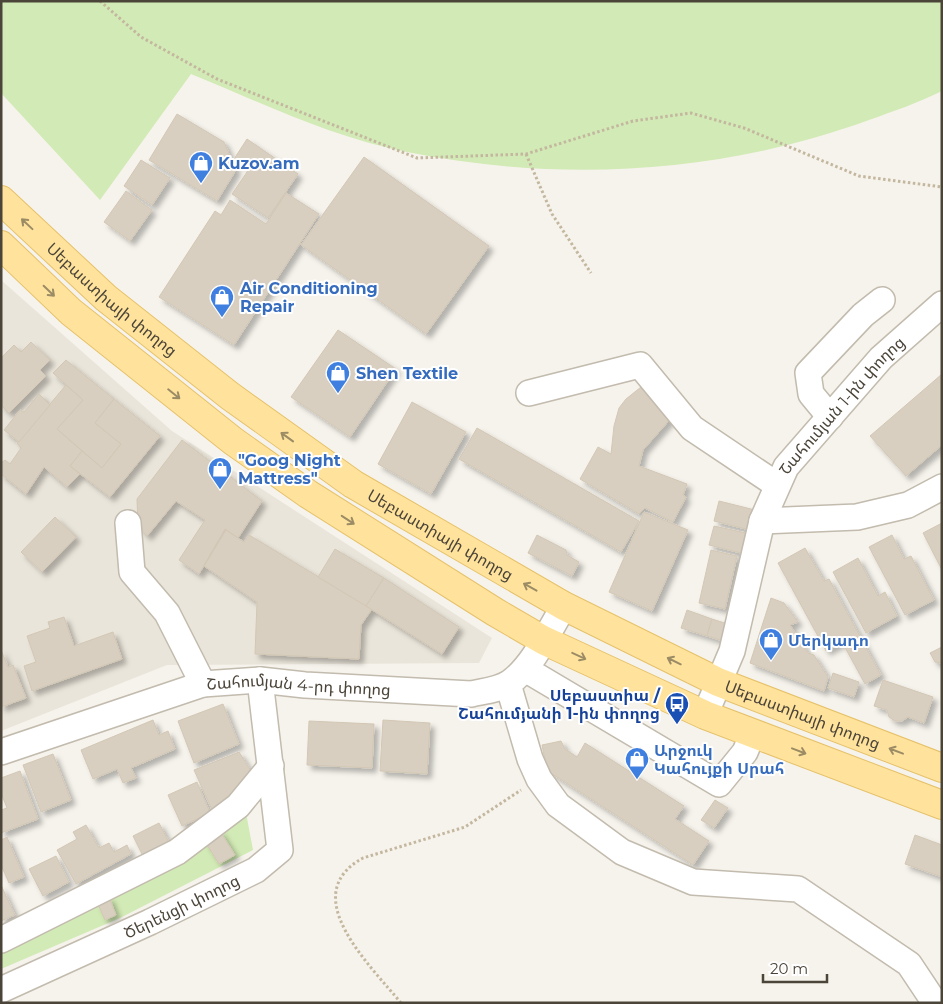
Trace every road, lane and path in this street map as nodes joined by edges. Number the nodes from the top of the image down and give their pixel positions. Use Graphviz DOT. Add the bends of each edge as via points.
graph roads {
  1 [pos="100,1"];
  2 [pos="526,154"];
  3 [pos="942,187"];
  4 [pos="1,200"];
  5 [pos="1,245"];
  6 [pos="591,273"];
  7 [pos="882,300"];
  8 [pos="942,304"];
  9 [pos="529,393"];
  10 [pos="830,416"];
  11 [pos="777,486"];
  12 [pos="942,487"];
  13 [pos="762,521"];
  14 [pos="128,524"];
  15 [pos="564,606"];
  16 [pos="543,640"];
  17 [pos="516,676"];
  18 [pos="260,680"];
  19 [pos="718,682"];
  20 [pos="203,684"];
  21 [pos="705,715"];
  22 [pos="753,734"];
  23 [pos="1,752"];
  24 [pos="271,766"];
  25 [pos="942,768"];
  26 [pos="539,779"];
  27 [pos="942,805"];
  28 [pos="1,940"];
  29 [pos="1,990"];
  30 [pos="401,1003"];
  31 [pos="935,1003"];
  1 -- 2 [label="path" via="140,37 217,79 417,158"];
  2 -- 3 [label="path" via="633,121 690,113 744,128 859,176"];
  2 -- 6 [label="path" via="552,214"];
  15 -- 4 [label="main road, Սեբաստիայի փողոց, one-way" via="353,484 230,396 106,298"];
  5 -- 16 [label="main road, Սեբաստիայի փողոց, one-way" via="72,312 233,441 422,568"];
  7 -- 10 [label="street" via="808,372 811,394"];
  8 -- 10 [label="street, Շահումյան 1-ին փողոց" via="881,358"];
  9 -- 11 [label="street" via="640,365 692,428"];
  10 -- 11 [label="street, Շահումյան 1-ին փողոց" via="786,467"];
  11 -- 13 [label="street, Շահումյան 1-ին փողոց"];
  12 -- 13 [label="street" via="908,505 857,517"];
  13 -- 19 [label="street, Շահումյան 1-ին փողոց" via="732,652"];
  14 -- 20 [label="street" via="132,572 167,613"];
  15 -- 16 [label="street"];
  19 -- 15 [label="main road, Սեբաստիայի փողոց, one-way"];
  16 -- 17 [label="street"];
  16 -- 21 [label="main road, Սեբաստիայի փողոց, one-way"];
  17 -- 18 [label="street, Շահումյան 4-րդ փողոց" via="471,694"];
  17 -- 22 [label="street" via="719,784 745,752"];
  17 -- 26 [label="street" via="530,759"];
  18 -- 20 [label="street, Շահումյան 4-րդ փողոց"];
  18 -- 24 [label="street, Ծերենցի փողոց"];
  19 -- 21 [label="street, Շահումյան 1-ին փողոց"];
  25 -- 19 [label="main road, Սեբաստիայի փողոց, one-way"];
  20 -- 23 [label="street, Շահումյան 4-րդ փողոց"];
  21 -- 22 [label="main road, Սեբաստիայի փողոց"];
  22 -- 27 [label="main road, Սեբաստիայի փողոց, one-way"];
  24 -- 28 [label="street" via="238,806 177,852"];
  24 -- 29 [label="street, Ծերենցի փողոց" via="280,850 256,870"];
  26 -- 30 [label="path" via="465,827 363,858 348,866 338,882 334,898 337,913 349,936"];
  26 -- 31 [label="street" via="558,804 622,852 693,882 798,889 909,964"];
}
